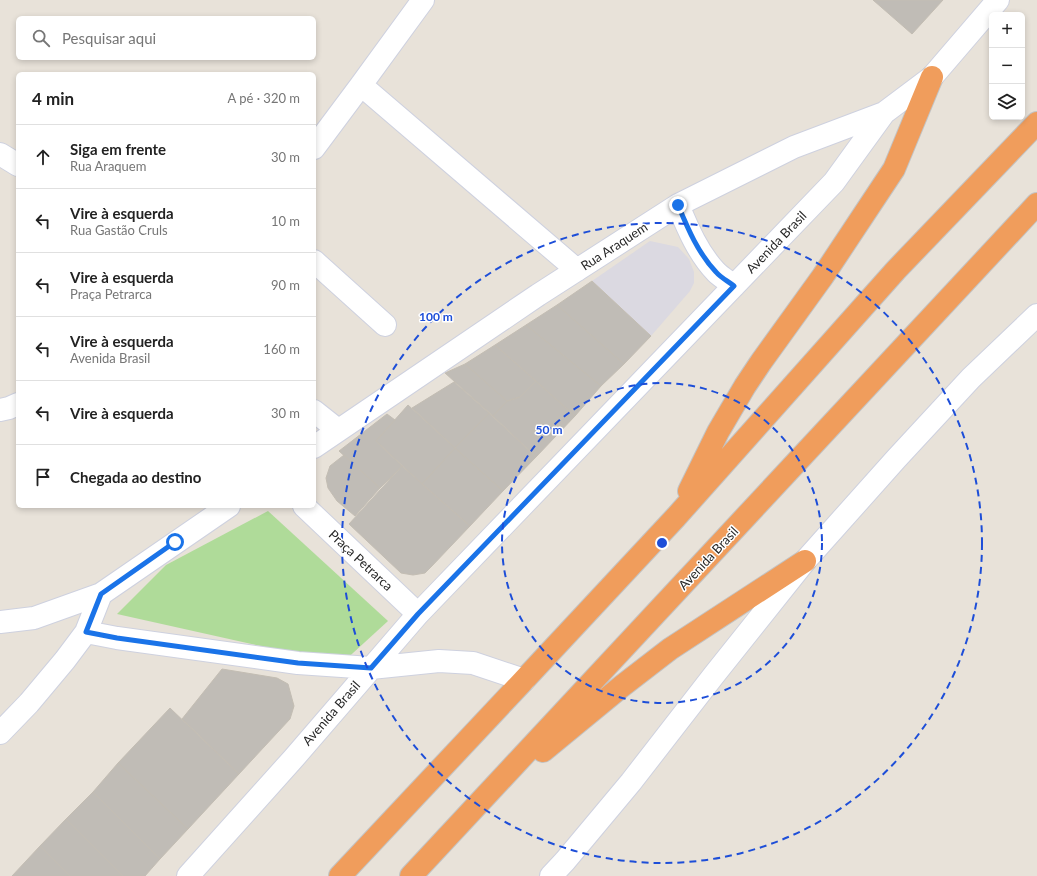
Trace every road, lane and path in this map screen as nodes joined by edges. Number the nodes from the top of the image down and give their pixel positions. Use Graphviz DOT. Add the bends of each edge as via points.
graph roads {
  1 [pos="423,0"];
  2 [pos="998,0"];
  3 [pos="932,77"];
  4 [pos="361,85"];
  5 [pos="884,113"];
  6 [pos="1037,123"];
  7 [pos="316,145"];
  8 [pos="0,154"];
  9 [pos="16,164"];
  10 [pos="1037,204"];
  11 [pos="678,205"];
  12 [pos="316,263"];
  13 [pos="576,270"];
  14 [pos="734,286"];
  15 [pos="1037,315"];
  16 [pos="385,325"];
  17 [pos="16,405"];
  18 [pos="0,410"];
  19 [pos="316,413"];
  20 [pos="338,430"];
  21 [pos="316,446"];
  22 [pos="226,508"];
  23 [pos="306,508"];
  24 [pos="676,517"];
  25 [pos="805,561"];
  26 [pos="101,594"];
  27 [pos="418,614"];
  28 [pos="0,622"];
  29 [pos="86,632"];
  30 [pos="371,668"];
  31 [pos="524,680"];
  32 [pos="0,733"];
  33 [pos="478,805"];
  34 [pos="188,876"];
  35 [pos="340,876"];
  36 [pos="411,876"];
  37 [pos="551,876"];
  1 -- 4 [label="street"];
  2 -- 3 [label="street"];
  3 -- 5 [label="street, Rua Araquem"];
  3 -- 24 [label="highway" via="894,169 745,386 718,432"];
  4 -- 7 [label="street"];
  4 -- 13 [label="street"];
  5 -- 11 [label="street, Rua Araquem" via="794,147"];
  5 -- 14 [label="street, Avenida Brasil" via="834,182"];
  6 -- 24 [label="highway" via="896,270"];
  8 -- 9 [label="street"];
  10 -- 33 [label="highway, Avenida Brasil"];
  11 -- 13 [label="street, Rua Araquem"];
  11 -- 14 [label="street" via="702,255 717,273"];
  12 -- 16 [label="street"];
  13 -- 20 [label="street, Rua Araquem"];
  14 -- 27 [label="street, Avenida Brasil"];
  15 -- 25 [label="street" via="966,384"];
  17 -- 18 [label="street"];
  19 -- 20 [label="street"];
  20 -- 21 [label="street, Rua Araquem"];
  22 -- 26 [label="street"];
  23 -- 27 [label="street, Praça Petrarca"];
  24 -- 31 [label="highway"];
  25 -- 33 [label="highway" via="670,649"];
  25 -- 37 [label="street" via="631,782"];
  26 -- 28 [label="street" via="34,618"];
  26 -- 29 [label="street"];
  27 -- 30 [label="street, Avenida Brasil"];
  29 -- 30 [label="street" via="298,663"];
  29 -- 32 [label="street" via="30,703"];
  30 -- 31 [label="street" via="439,661 473,663"];
  30 -- 34 [label="street, Avenida Brasil"];
  31 -- 35 [label="highway"];
  33 -- 36 [label="highway, Avenida Brasil"];
}
